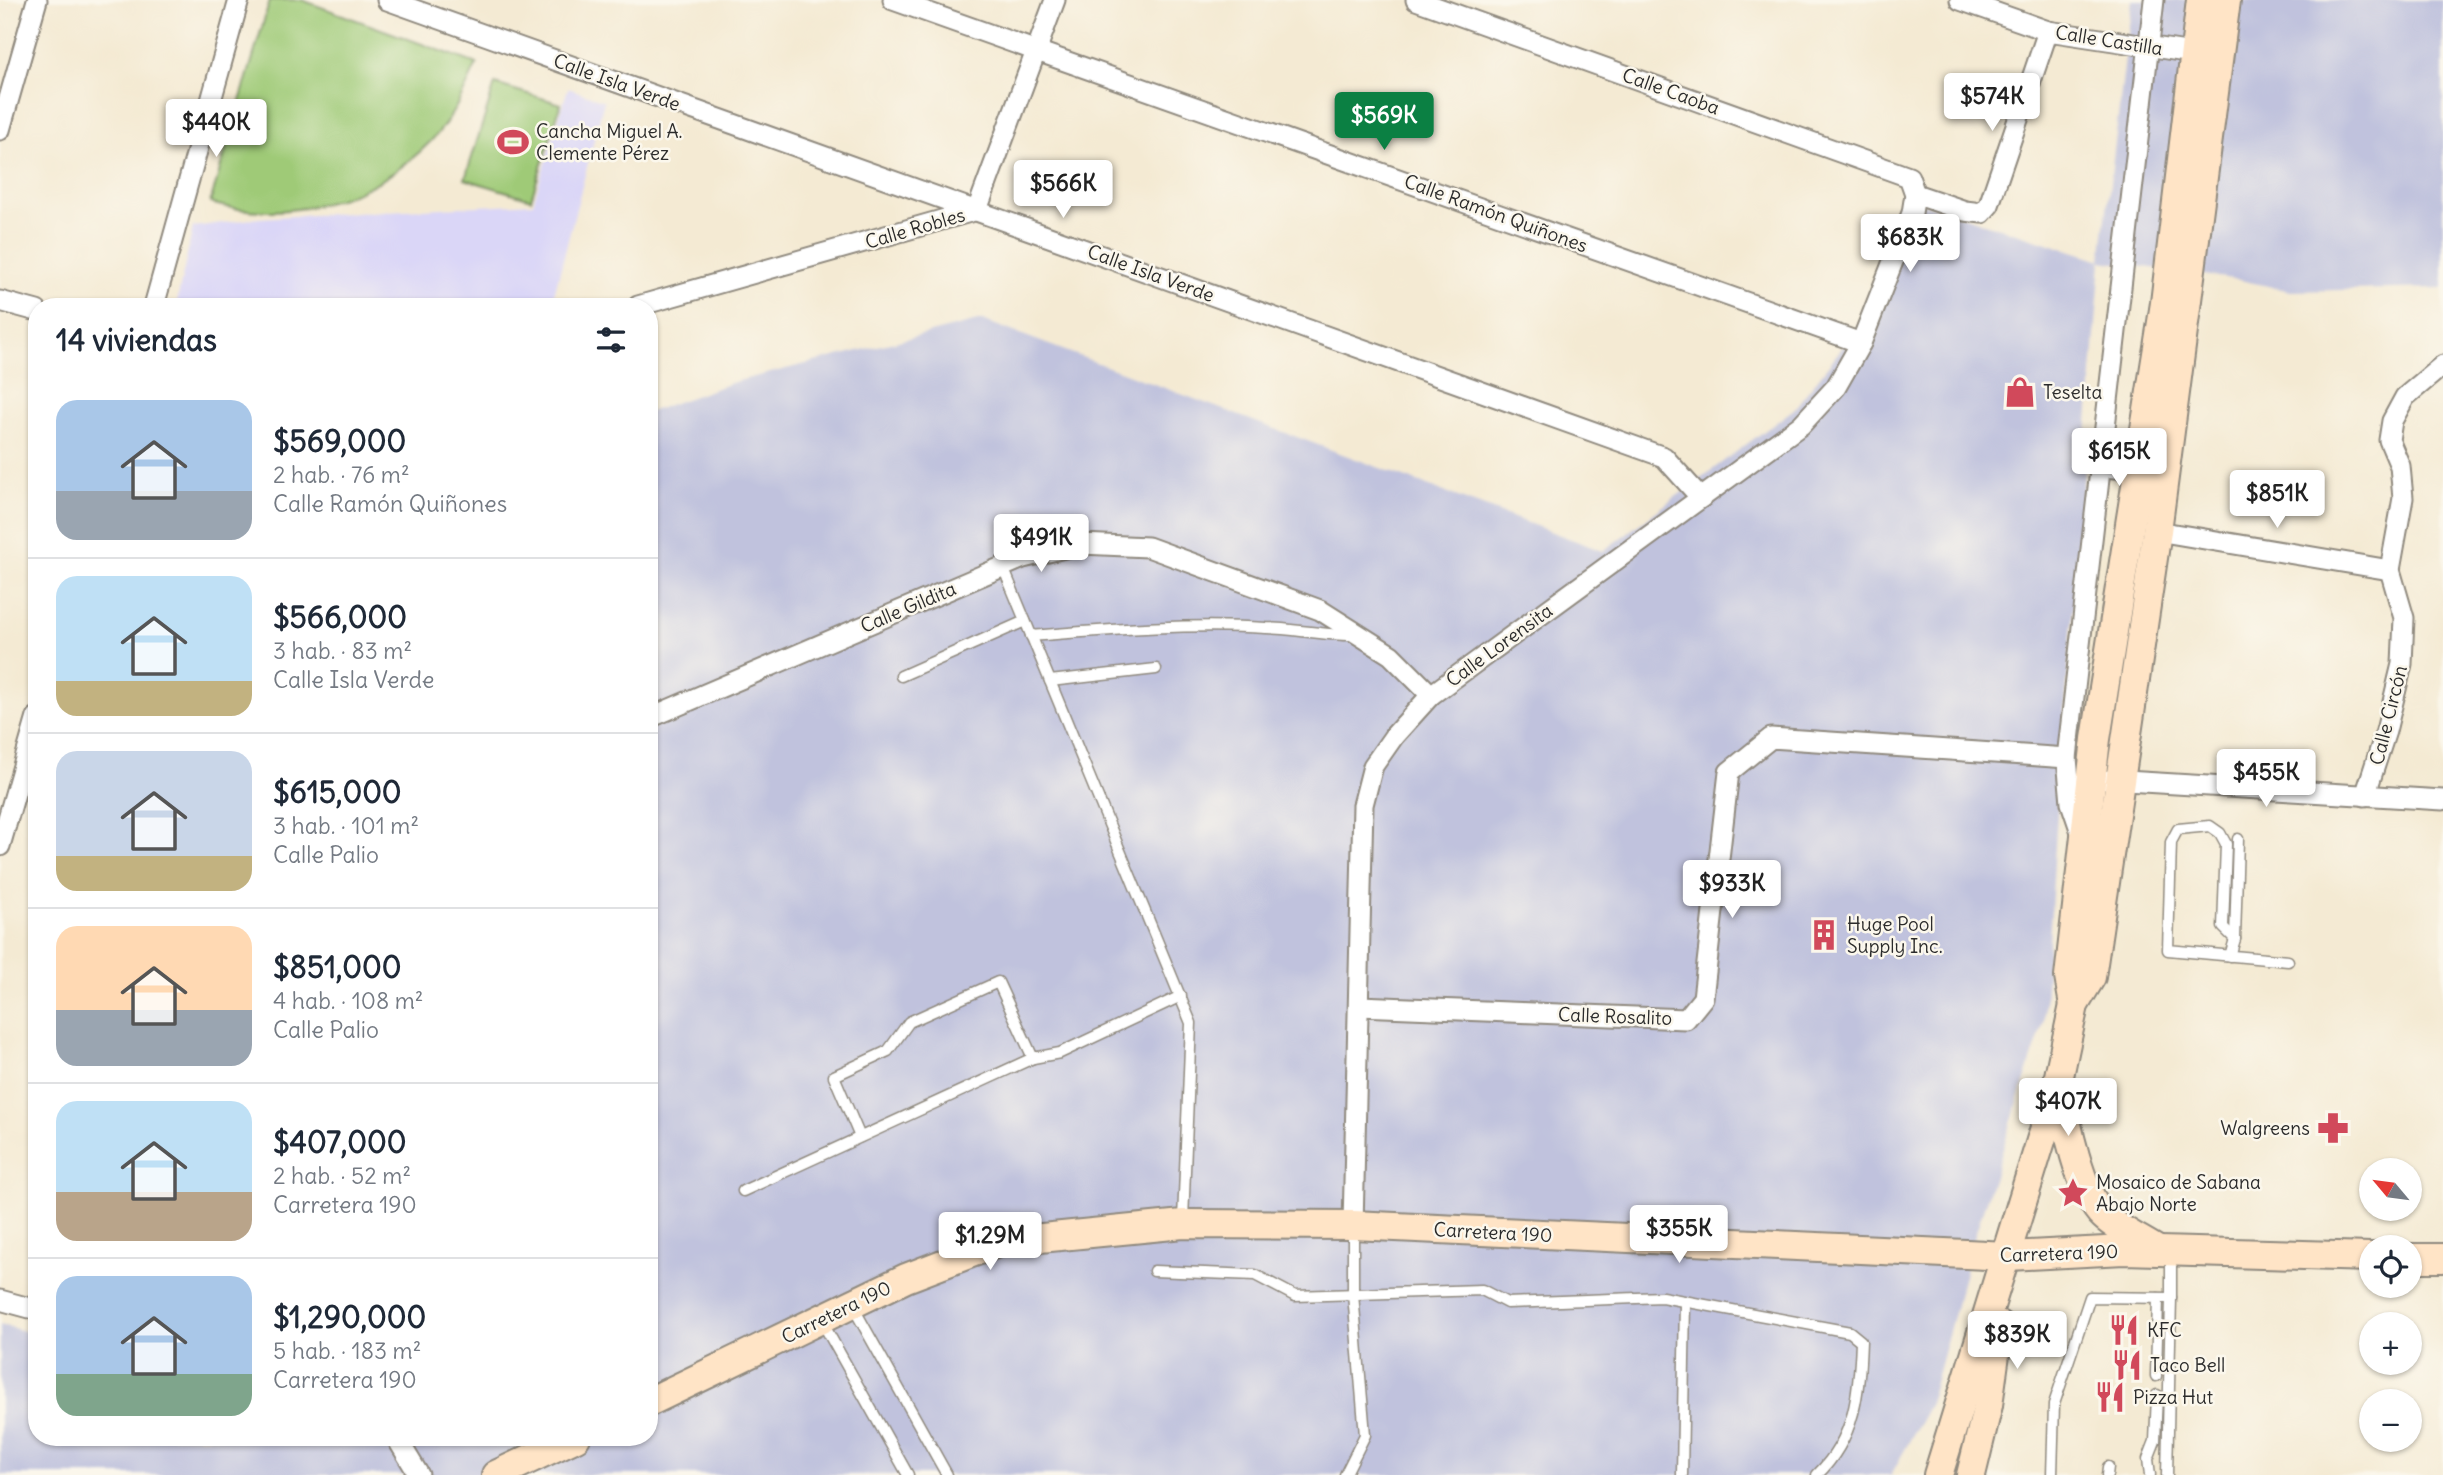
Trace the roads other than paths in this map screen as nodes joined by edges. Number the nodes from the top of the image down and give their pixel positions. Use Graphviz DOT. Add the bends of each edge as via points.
graph roads {
  1 [pos="37,0"];
  2 [pos="239,0"];
  3 [pos="387,0"];
  4 [pos="893,0"];
  5 [pos="1055,0"];
  6 [pos="1416,0"];
  7 [pos="1960,0"];
  8 [pos="2154,0"];
  9 [pos="2201,0"];
  10 [pos="2226,0"];
  11 [pos="2002,7"];
  12 [pos="2048,31"];
  13 [pos="2150,46"];
  14 [pos="1037,50"];
  15 [pos="2208,56"];
  16 [pos="0,130"];
  17 [pos="1915,194"];
  18 [pos="977,210"];
  19 [pos="156,298"];
  20 [pos="658,300"];
  21 [pos="0,301"];
  22 [pos="28,309"];
  23 [pos="1861,343"];
  24 [pos="2443,365"];
  25 [pos="2102,467"];
  26 [pos="2140,470"];
  27 [pos="1701,498"];
  28 [pos="2157,531"];
  29 [pos="1003,567"];
  30 [pos="2390,570"];
  31 [pos="1025,621"];
  32 [pos="1357,634"];
  33 [pos="1031,636"];
  34 [pos="1156,670"];
  35 [pos="901,677"];
  36 [pos="1050,681"];
  37 [pos="1431,695"];
  38 [pos="658,714"];
  39 [pos="28,748"];
  40 [pos="2067,758"];
  41 [pos="2091,779"];
  42 [pos="2121,780"];
  43 [pos="2365,796"];
  44 [pos="2443,800"];
  45 [pos="2084,839"];
  46 [pos="2238,839"];
  47 [pos="0,846"];
  48 [pos="2235,939"];
  49 [pos="2230,956"];
  50 [pos="2288,961"];
  51 [pos="1181,996"];
  52 [pos="2074,1005"];
  53 [pos="1359,1006"];
  54 [pos="1033,1058"];
  55 [pos="2059,1074"];
  56 [pos="860,1138"];
  57 [pos="743,1191"];
  58 [pos="1183,1224"];
  59 [pos="1353,1225"];
  60 [pos="2165,1252"];
  61 [pos="2008,1256"];
  62 [pos="2359,1256"];
  63 [pos="2422,1258"];
  64 [pos="2443,1258"];
  65 [pos="1154,1271"];
  66 [pos="1353,1294"];
  67 [pos="2158,1298"];
  68 [pos="2171,1298"];
  69 [pos="0,1300"];
  70 [pos="1685,1302"];
  71 [pos="851,1305"];
  72 [pos="28,1308"];
  73 [pos="821,1320"];
  74 [pos="2156,1376"];
  75 [pos="2157,1395"];
  76 [pos="658,1398"];
  77 [pos="401,1446"];
  78 [pos="557,1446"];
  79 [pos="419,1475"];
  80 [pos="496,1475"];
  81 [pos="908,1475"];
  82 [pos="947,1475"];
  83 [pos="1345,1475"];
  84 [pos="1682,1475"];
  85 [pos="1817,1475"];
  86 [pos="1938,1475"];
  87 [pos="1971,1475"];
  88 [pos="2052,1475"];
  89 [pos="2150,1475"];
  90 [pos="2167,1475"];
  1 -- 16 [label="street"];
  2 -- 19 [label="street"];
  3 -- 18 [label="street, Calle Isla Verde"];
  4 -- 14 [label="street, Calle Ramón Quiñones"];
  5 -- 14 [label="street, Calle Robles"];
  6 -- 17 [label="street, Calle Caoba" via="1909,177"];
  7 -- 11 [label="street, Calle Castilla"];
  8 -- 13 [label="street"];
  9 -- 15 [label="street"];
  10 -- 15 [label="street"];
  11 -- 12 [label="street, Calle Castilla"];
  12 -- 13 [label="street, Calle Castilla"];
  12 -- 17 [label="street" via="1989,205 1982,213 1965,211"];
  13 -- 15 [label="street, Calle Castilla"];
  13 -- 25 [label="street"];
  14 -- 18 [label="street, Calle Robles"];
  14 -- 23 [label="street, Calle Ramón Quiñones"];
  15 -- 26 [label="street"];
  15 -- 28 [label="street"];
  17 -- 23 [label="street, Calle Lorensita" via="1912,213"];
  18 -- 20 [label="street, Calle Robles"];
  18 -- 27 [label="street, Calle Isla Verde" via="1664,457"];
  21 -- 22 [label="street"];
  23 -- 27 [label="street, Calle Lorensita" via="1836,387 1801,425"];
  24 -- 30 [label="street, Calle Circón" via="2405,397 2392,421 2389,440 2400,466 2403,498"];
  25 -- 26 [label="street"];
  25 -- 40 [label="street"];
  26 -- 41 [label="street"];
  27 -- 37 [label="street, Calle Lorensita"];
  28 -- 30 [label="street"];
  28 -- 42 [label="street"];
  29 -- 31 [label="lane"];
  29 -- 32 [label="street, Calle Gildita" via="1081,544 1148,547 1321,610"];
  29 -- 38 [label="street, Calle Gildita"];
  30 -- 43 [label="street, Calle Circón" via="2404,618 2402,664"];
  31 -- 33 [label="lane"];
  31 -- 35 [label="lane"];
  32 -- 33 [label="lane" via="1205,628"];
  32 -- 37 [label="street, Calle Gildita" via="1391,655"];
  33 -- 36 [label="lane"];
  34 -- 36 [label="lane"];
  36 -- 51 [label="lane"];
  37 -- 53 [label="street, Calle Lorensita" via="1373,766 1363,805"];
  39 -- 47 [label="street"];
  40 -- 45 [label="street" via="2071,803"];
  40 -- 53 [label="street, Calle Rosalito" via="1771,738 1730,772 1703,998 1686,1019"];
  41 -- 42 [label="street"];
  41 -- 45 [label="street"];
  42 -- 43 [label="street"];
  42 -- 52 [label="street" via="2091,977"];
  43 -- 44 [label="street"];
  45 -- 52 [label="street" via="2069,977"];
  46 -- 48 [label="lane"];
  48 -- 49 [label="lane"];
  48 -- 49 [label="lane" via="2223,926 2226,844 2210,826 2178,829 2171,842 2168,950"];
  49 -- 50 [label="lane"];
  51 -- 54 [label="lane" via="1060,1053"];
  51 -- 58 [label="lane" via="1191,1023"];
  52 -- 55 [label="street"];
  53 -- 59 [label="street, Calle Lorensita"];
  54 -- 56 [label="lane"];
  54 -- 56 [label="lane" via="998,982 909,1022 888,1051 834,1076"];
  55 -- 60 [label="street" via="2067,1131 2081,1175 2102,1214"];
  55 -- 61 [label="street"];
  56 -- 57 [label="lane"];
  58 -- 59 [label="street, Carretera 190"];
  58 -- 71 [label="street, Carretera 190" via="1000,1242"];
  59 -- 61 [label="street, Carretera 190"];
  59 -- 66 [label="lane"];
  60 -- 61 [label="street, Carretera 190"];
  60 -- 62 [label="street, Carretera 190"];
  60 -- 68 [label="lane"];
  61 -- 86 [label="street"];
  61 -- 87 [label="street" via="1988,1405"];
  63 -- 64 [label="street"];
  65 -- 66 [label="lane" via="1255,1275 1295,1296"];
  66 -- 70 [label="lane" via="1482,1290 1507,1303 1662,1297"];
  66 -- 83 [label="lane" via="1365,1435"];
  67 -- 68 [label="lane"];
  67 -- 74 [label="lane"];
  67 -- 88 [label="lane" via="2090,1297 2054,1404"];
  68 -- 90 [label="lane"];
  69 -- 72 [label="street"];
  70 -- 84 [label="lane"];
  70 -- 85 [label="lane" via="1850,1332 1861,1341 1859,1395 1836,1456"];
  71 -- 73 [label="street, Carretera 190"];
  71 -- 82 [label="lane"];
  73 -- 76 [label="street, Carretera 190"];
  73 -- 81 [label="lane"];
  75 -- 89 [label="lane"];
  77 -- 79 [label="street"];
  78 -- 80 [label="street"];
}
